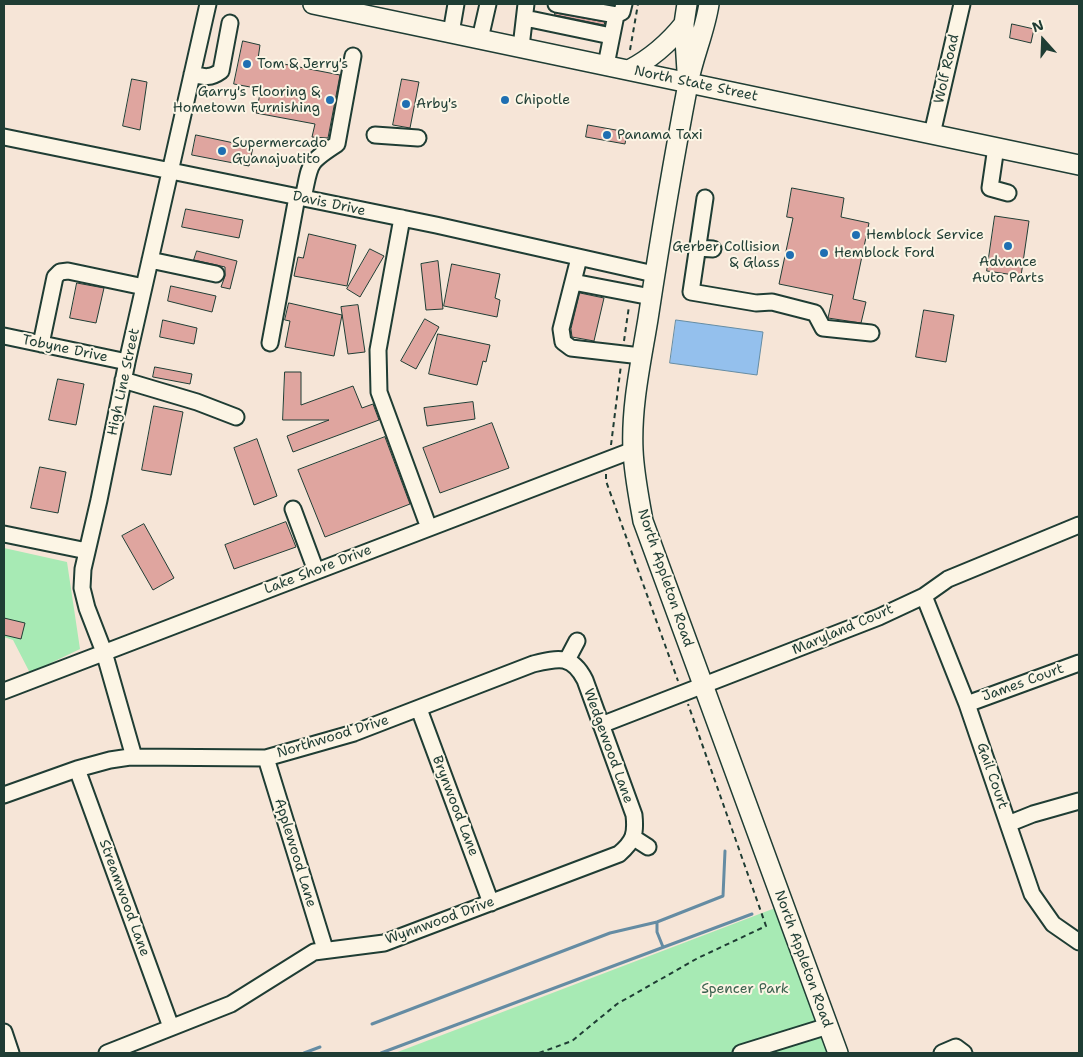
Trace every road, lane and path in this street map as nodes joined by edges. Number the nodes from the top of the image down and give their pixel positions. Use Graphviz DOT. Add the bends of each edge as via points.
graph roads {
  1 [pos="208,4"];
  2 [pos="313,4"];
  3 [pos="456,4"];
  4 [pos="488,4"];
  5 [pos="556,4"];
  6 [pos="638,4"];
  7 [pos="687,4"];
  8 [pos="709,4"];
  9 [pos="962,4"];
  10 [pos="620,9"];
  11 [pos="526,11"];
  12 [pos="230,23"];
  13 [pos="684,24"];
  14 [pos="451,33"];
  15 [pos="611,36"];
  16 [pos="480,39"];
  17 [pos="521,47"];
  18 [pos="630,50"];
  19 [pos="354,56"];
  20 [pos="606,65"];
  21 [pos="629,70"];
  22 [pos="192,74"];
  23 [pos="688,82"];
  24 [pos="932,134"];
  25 [pos="374,135"];
  26 [pos="4,137"];
  27 [pos="418,138"];
  28 [pos="996,147"];
  29 [pos="1079,165"];
  30 [pos="169,171"];
  31 [pos="1008,193"];
  32 [pos="300,198"];
  33 [pos="705,198"];
  34 [pos="402,218"];
  35 [pos="579,258"];
  36 [pos="150,260"];
  37 [pos="216,274"];
  38 [pos="654,274"];
  39 [pos="573,282"];
  40 [pos="144,287"];
  41 [pos="651,297"];
  42 [pos="871,332"];
  43 [pos="4,336"];
  44 [pos="270,343"];
  45 [pos="41,344"];
  46 [pos="641,356"];
  47 [pos="126,362"];
  48 [pos="123,380"];
  49 [pos="236,416"];
  50 [pos="632,450"];
  51 [pos="293,509"];
  52 [pos="1079,525"];
  53 [pos="429,528"];
  54 [pos="4,534"];
  55 [pos="87,552"];
  56 [pos="316,571"];
  57 [pos="924,596"];
  58 [pos="577,641"];
  59 [pos="104,652"];
  60 [pos="567,660"];
  61 [pos="1079,663"];
  62 [pos="703,686"];
  63 [pos="4,691"];
  64 [pos="967,704"];
  65 [pos="419,709"];
  66 [pos="601,725"];
  67 [pos="134,757"];
  68 [pos="266,758"];
  69 [pos="77,769"];
  70 [pos="4,795"];
  71 [pos="1079,801"];
  72 [pos="1008,824"];
  73 [pos="634,838"];
  74 [pos="648,847"];
  75 [pos="491,903"];
  76 [pos="1079,942"];
  77 [pos="325,949"];
  78 [pos="828,1026"];
  79 [pos="171,1027"];
  80 [pos="4,1032"];
  81 [pos="11,1053"];
  82 [pos="106,1053"];
  83 [pos="741,1053"];
  84 [pos="838,1053"];
  85 [pos="942,1053"];
  86 [pos="964,1053"];
  1 -- 22 [label="street, High Line Street"];
  2 -- 14 [label="main road, North State Street"];
  3 -- 14 [label="street"];
  4 -- 16 [label="street"];
  5 -- 10 [label="street"];
  6 -- 18 [label="path"];
  7 -- 13 [label="main road"];
  8 -- 23 [label="main road" via="706,25"];
  9 -- 24 [label="street, Wolf Road"];
  10 -- 15 [label="street"];
  11 -- 15 [label="street"];
  11 -- 17 [label="street"];
  12 -- 22 [label="street" via="221,71 206,78"];
  13 -- 21 [label="main road" via="649,60"];
  13 -- 23 [label="main road"];
  14 -- 16 [label="main road, North State Street"];
  15 -- 20 [label="street"];
  16 -- 17 [label="main road, North State Street"];
  17 -- 20 [label="main road, North State Street"];
  19 -- 32 [label="street" via="337,144 314,158"];
  20 -- 21 [label="main road, North State Street"];
  21 -- 23 [label="main road, North State Street"];
  22 -- 30 [label="street, High Line Street"];
  23 -- 24 [label="main road, North State Street"];
  23 -- 38 [label="main road, North Appleton Road"];
  24 -- 28 [label="main road, North State Street"];
  25 -- 27 [label="street"];
  26 -- 30 [label="street, Davis Drive"];
  28 -- 29 [label="main road, North State Street"];
  28 -- 31 [label="street" via="990,188"];
  30 -- 32 [label="street, Davis Drive"];
  30 -- 36 [label="street, High Line Street"];
  32 -- 34 [label="street, Davis Drive"];
  32 -- 44 [label="street"];
  33 -- 42 [label="street" via="705,248 691,292 756,303 772,302 815,313 823,328"];
  34 -- 35 [label="street, Davis Drive"];
  34 -- 53 [label="street" via="378,350 379,392"];
  35 -- 38 [label="street, Davis Drive"];
  35 -- 39 [label="street"];
  36 -- 37 [label="street"];
  36 -- 40 [label="street, High Line Street"];
  38 -- 41 [label="main road, North Appleton Road"];
  39 -- 41 [label="street"];
  39 -- 46 [label="street" via="561,329 563,342 571,348"];
  40 -- 45 [label="street" via="60,272 55,277"];
  40 -- 47 [label="street, High Line Street"];
  41 -- 46 [label="main road, North Appleton Road"];
  43 -- 45 [label="street, Tobyne Drive"];
  45 -- 47 [label="street, Tobyne Drive"];
  46 -- 50 [label="main road, North Appleton Road" via="634,402"];
  47 -- 48 [label="street, High Line Street"];
  48 -- 49 [label="street"];
  48 -- 55 [label="street, High Line Street"];
  50 -- 53 [label="street, Lake Shore Drive"];
  50 -- 62 [label="main road, North Appleton Road" via="643,521"];
  51 -- 56 [label="street"];
  52 -- 57 [label="street, Maryland Court" via="948,579"];
  53 -- 56 [label="street, Lake Shore Drive"];
  54 -- 55 [label="street"];
  55 -- 59 [label="street, High Line Street" via="82,588"];
  56 -- 59 [label="street, Lake Shore Drive"];
  57 -- 62 [label="street, Maryland Court"];
  57 -- 64 [label="street, Gail Court"];
  58 -- 60 [label="street"];
  59 -- 63 [label="street, Lake Shore Drive"];
  59 -- 67 [label="street, High Line Street"];
  60 -- 65 [label="street, Northwood Drive" via="555,658 533,664"];
  60 -- 66 [label="street, Wedgewood Lane" via="581,673"];
  61 -- 64 [label="street, James Court"];
  62 -- 66 [label="street, Maryland Court"];
  62 -- 78 [label="main road, North Appleton Road"];
  64 -- 72 [label="street, Gail Court"];
  65 -- 68 [label="street, Northwood Drive" via="354,733"];
  65 -- 75 [label="street, Brynwood Lane"];
  66 -- 73 [label="street, Wedgewood Lane" via="634,815"];
  67 -- 68 [label="street, Northwood Drive"];
  67 -- 69 [label="street, Northwood Drive"];
  68 -- 77 [label="street, Applewood Lane"];
  69 -- 70 [label="street, Northwood Drive"];
  69 -- 79 [label="street, Streamwood Lane"];
  71 -- 72 [label="street"];
  72 -- 76 [label="street, Gail Court" via="1038,905 1053,924"];
  73 -- 74 [label="street"];
  73 -- 75 [label="street, Wynnwood Drive" via="619,854"];
  75 -- 77 [label="street, Wynnwood Drive" via="384,943"];
  77 -- 79 [label="street, Wynnwood Drive" via="304,956 230,1004"];
  78 -- 83 [label="street"];
  78 -- 84 [label="main road, North Appleton Road"];
  79 -- 82 [label="street, Wynnwood Drive"];
  80 -- 81 [label="street"];
  85 -- 86 [label="street" via="956,1047"];
}
